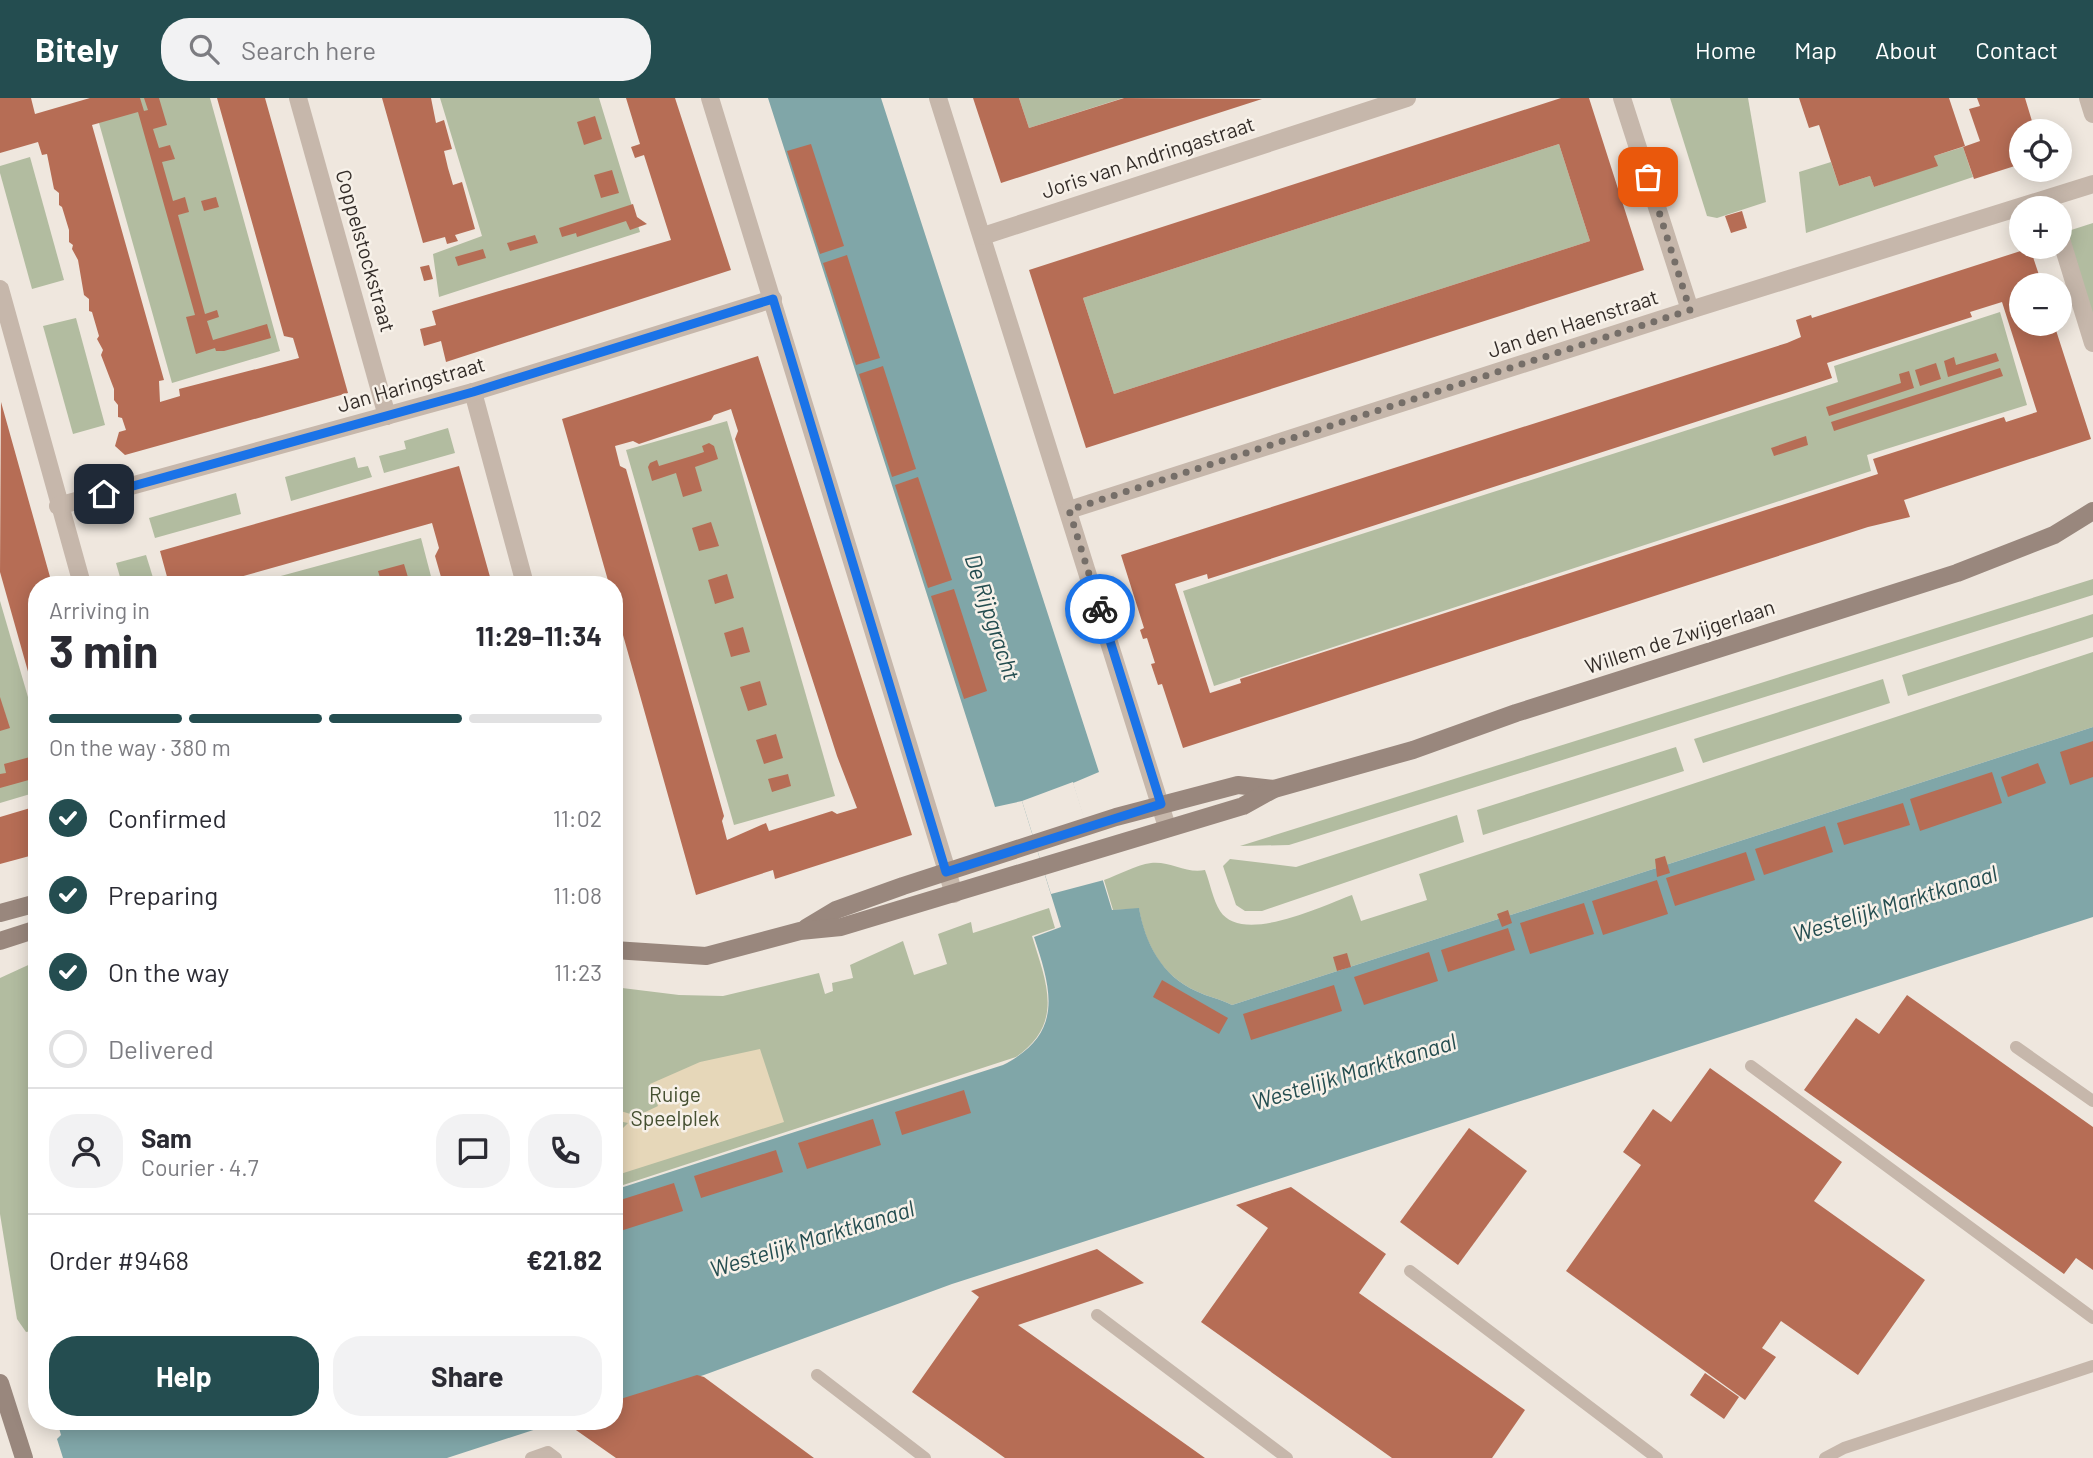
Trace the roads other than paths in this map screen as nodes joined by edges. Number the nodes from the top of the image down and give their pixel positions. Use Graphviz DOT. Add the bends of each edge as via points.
graph roads {
  1 [pos="298,98"];
  2 [pos="710,98"];
  3 [pos="938,98"];
  4 [pos="1407,98"];
  5 [pos="1622,98"];
  6 [pos="2088,98"];
  7 [pos="2093,114"];
  8 [pos="2093,184"];
  9 [pos="2065,196"];
  10 [pos="2009,215"];
  11 [pos="983,236"];
  12 [pos="2067,259"];
  13 [pos="0,289"];
  14 [pos="773,299"];
  15 [pos="1690,310"];
  16 [pos="2093,343"];
  17 [pos="473,392"];
  18 [pos="387,416"];
  19 [pos="58,506"];
  20 [pos="1069,510"];
  21 [pos="2093,511"];
  22 [pos="80,576"];
  23 [pos="523,576"];
  24 [pos="1273,789"];
  25 [pos="1161,804"];
  26 [pos="1167,827"];
  27 [pos="946,872"];
  28 [pos="954,894"];
  29 [pos="28,905"];
  30 [pos="0,913"];
  31 [pos="800,931"];
  32 [pos="28,932"];
  33 [pos="0,941"];
  34 [pos="623,951"];
  35 [pos="2016,1047"];
  36 [pos="1751,1066"];
  37 [pos="2093,1101"];
  38 [pos="1410,1271"];
  39 [pos="1097,1315"];
  40 [pos="2093,1318"];
  41 [pos="2093,1366"];
  42 [pos="817,1375"];
  43 [pos="0,1383"];
  44 [pos="23,1455"];
  45 [pos="531,1458"];
  46 [pos="556,1458"];
  47 [pos="925,1458"];
  48 [pos="1287,1458"];
  49 [pos="1657,1458"];
  50 [pos="1825,1458"];
  1 -- 18 [label="street, Coppelstockstraat"];
  2 -- 14 [label="street"];
  3 -- 11 [label="street"];
  4 -- 11 [label="street, Joris van Andringastraat"];
  5 -- 15 [label="street"];
  6 -- 7 [label="street"];
  8 -- 9 [label="street, Jan den Haenstraat"];
  10 -- 15 [label="street, Jan den Haenstraat"];
  11 -- 20 [label="street"];
  12 -- 16 [label="street"];
  13 -- 19 [label="street"];
  14 -- 17 [label="street, Jan Haringstraat"];
  14 -- 27 [label="street"];
  15 -- 20 [label="street, Jan den Haenstraat"];
  17 -- 18 [label="street, Jan Haringstraat"];
  17 -- 23 [label="street"];
  18 -- 19 [label="street, Jan Haringstraat"];
  19 -- 22 [label="street"];
  20 -- 25 [label="street"];
  21 -- 24 [label="street, Willem de Zwijgerlaan" via="2054,535 1957,573 1413,750"];
  24 -- 25 [label="street, Willem de Zwijgerlaan" via="1238,785"];
  24 -- 26 [label="street, Willem de Zwijgerlaan" via="1244,807"];
  25 -- 26 [label="street"];
  25 -- 27 [label="street, Willem de Zwijgerlaan"];
  26 -- 28 [label="street, Willem de Zwijgerlaan"];
  27 -- 28 [label="street"];
  27 -- 31 [label="street, Willem de Zwijgerlaan" via="836,910"];
  28 -- 31 [label="street, Willem de Zwijgerlaan" via="841,928"];
  29 -- 30 [label="street"];
  31 -- 34 [label="street, Willem de Zwijgerlaan" via="706,956"];
  32 -- 33 [label="street"];
  35 -- 37 [label="lane"];
  36 -- 40 [label="lane"];
  38 -- 49 [label="lane"];
  39 -- 48 [label="lane"];
  41 -- 50 [label="lane"];
  42 -- 47 [label="lane"];
  43 -- 44 [label="street"];
  45 -- 46 [label="lane" via="548,1452"];
}
